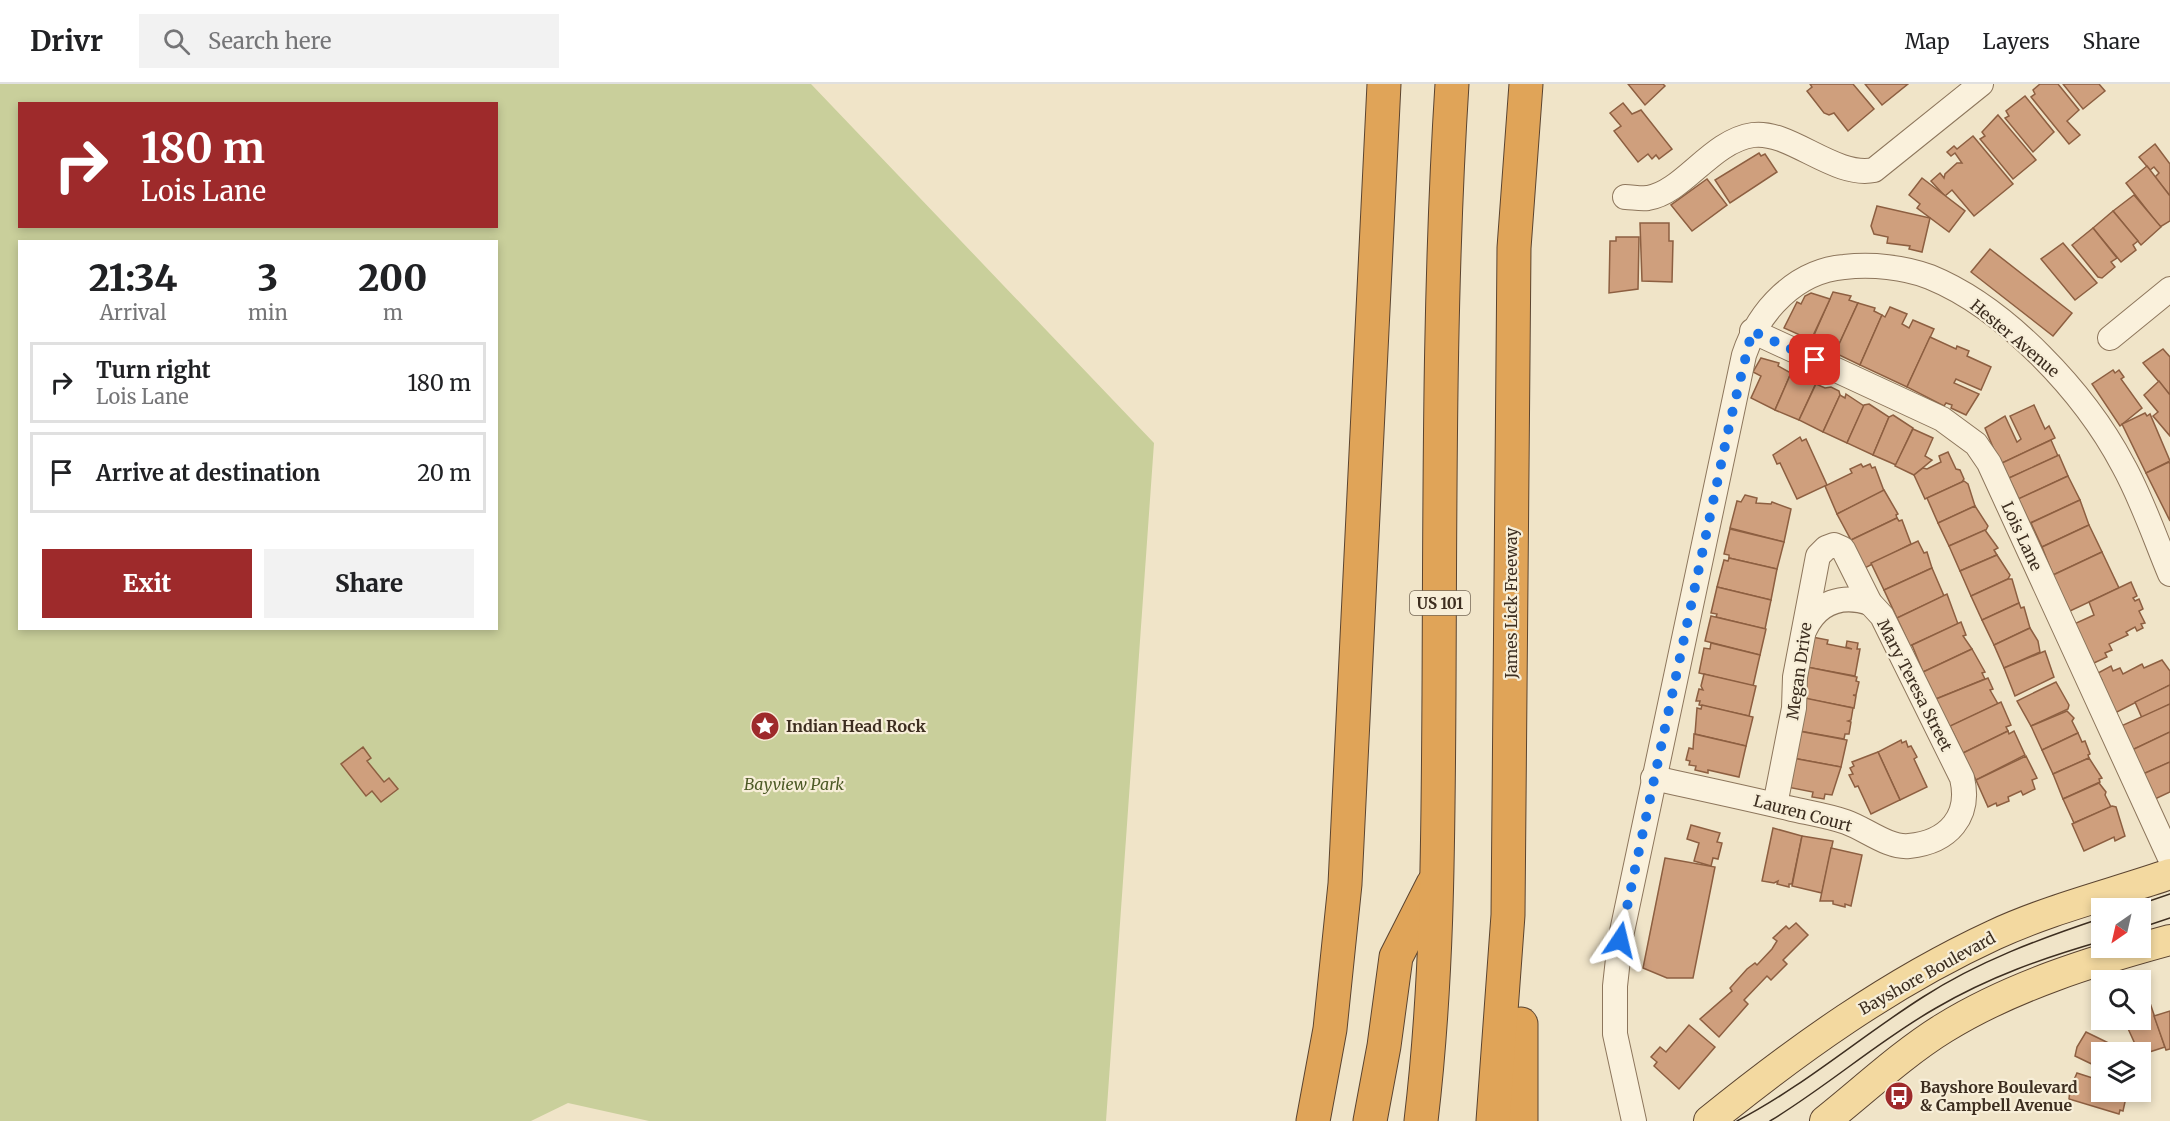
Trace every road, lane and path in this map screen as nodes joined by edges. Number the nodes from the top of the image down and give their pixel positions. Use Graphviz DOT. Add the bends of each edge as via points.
graph roads {
  1 [pos="1384,84"];
  2 [pos="1452,84"];
  3 [pos="1526,84"];
  4 [pos="1981,84"];
  5 [pos="1625,197"];
  6 [pos="2170,289"];
  7 [pos="1752,331"];
  8 [pos="2110,338"];
  9 [pos="1834,545"];
  10 [pos="2170,574"];
  11 [pos="1870,603"];
  12 [pos="1803,634"];
  13 [pos="1653,778"];
  14 [pos="1775,805"];
  15 [pos="1948,831"];
  16 [pos="2170,858"];
  17 [pos="1510,864"];
  18 [pos="1438,874"];
  19 [pos="2170,874"];
  20 [pos="2170,940"];
  21 [pos="1720,1112"];
  22 [pos="1312,1121"];
  23 [pos="1370,1121"];
  24 [pos="1421,1121"];
  25 [pos="1493,1121"];
  26 [pos="1521,1121"];
  27 [pos="1634,1121"];
  28 [pos="1684,1121"];
  29 [pos="1825,1121"];
  1 -- 22 [label="highway" via="1345,884 1330,1029"];
  2 -- 18 [label="highway, US 101" via="1442,284"];
  3 -- 17 [label="highway, James Lick Freeway" via="1514,248"];
  4 -- 5 [label="street" via="1874,170 1857,172 1774,138 1754,135 1721,149 1667,190 1649,198"];
  6 -- 8 [label="street"];
  7 -- 10 [label="street, Hester Avenue" via="1765,311 1785,293 1828,268 1892,267 1928,276 1959,291 2027,344 2063,378 2096,420 2124,465"];
  7 -- 13 [label="street, Hester Avenue"];
  7 -- 16 [label="street, Lois Lane" via="1942,419 1976,444 1989,463"];
  9 -- 11 [label="street, Mary Teresa Street" via="1843,549"];
  9 -- 12 [label="street, Megan Drive" via="1818,556"];
  11 -- 12 [label="street" via="1854,598 1835,600 1819,608"];
  11 -- 15 [label="street, Mary Teresa Street" via="1882,616 1962,778 1964,806"];
  12 -- 14 [label="street, Megan Drive" via="1794,677 1794,708"];
  13 -- 14 [label="street, Lauren Court"];
  13 -- 27 [label="street, Hester Avenue" via="1627,901 1615,986 1615,1034"];
  14 -- 15 [label="street, Lauren Court" via="1844,821 1892,844 1908,847"];
  17 -- 25 [label="highway, James Lick Freeway" via="1503,1018"];
  17 -- 26 [label="highway" via="1521,1021"];
  18 -- 23 [label="highway" via="1396,957"];
  18 -- 24 [label="highway, US 101"];
  19 -- 21 [label="main road, Bayshore Boulevard" via="2041,917 1960,951 1822,1033"];
  20 -- 29 [label="main road" via="2059,975 1980,1009 1944,1028"];
  21 -- 28 [label="main road, Bayshore Boulevard"];
}
